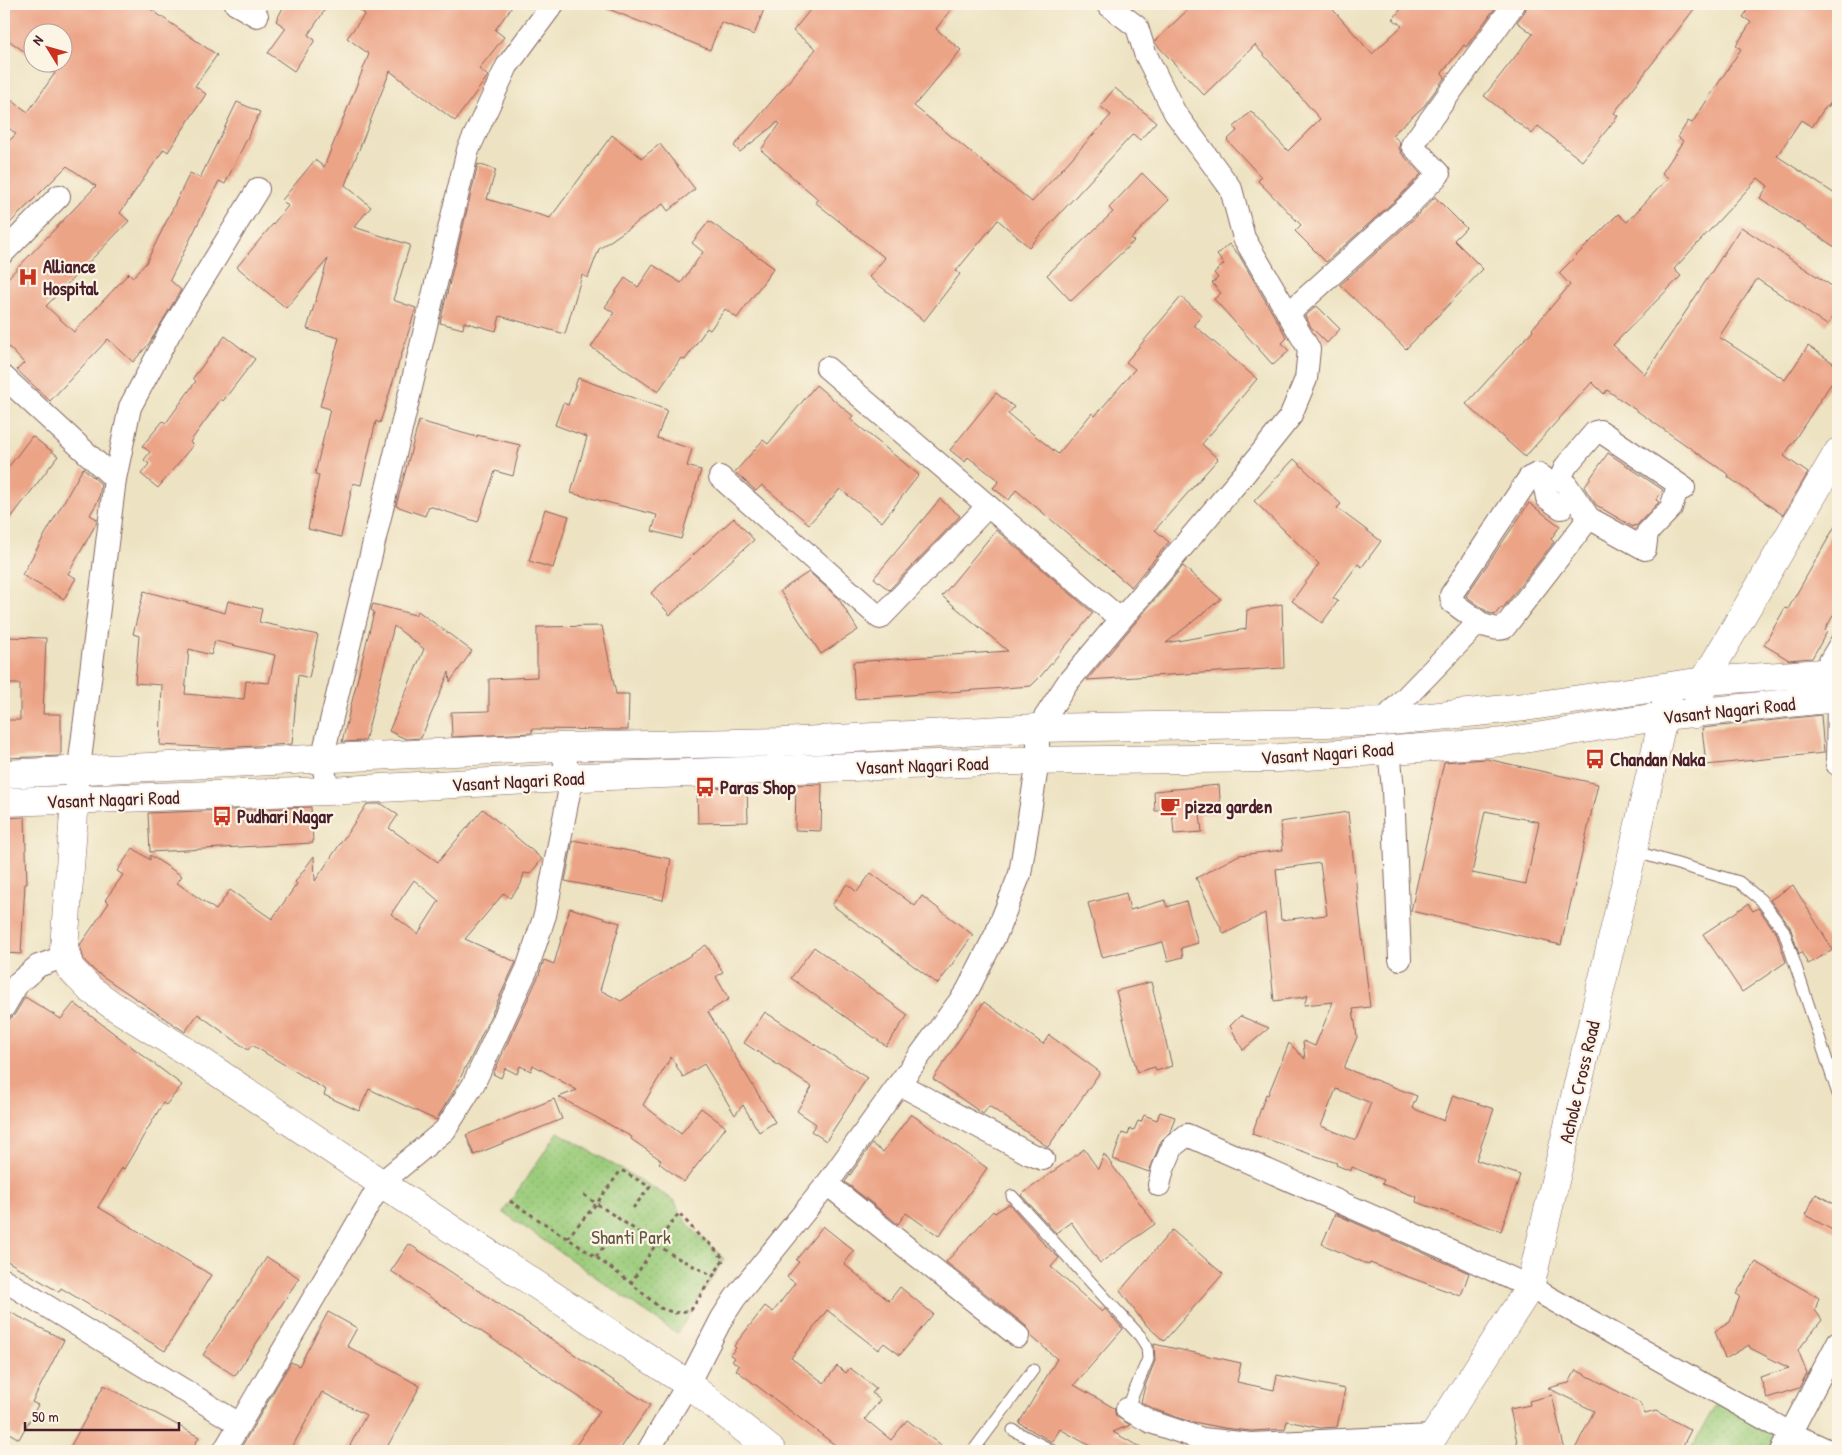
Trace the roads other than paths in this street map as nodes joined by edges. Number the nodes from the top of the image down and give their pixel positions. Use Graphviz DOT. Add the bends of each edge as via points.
graph roads {
  1 [pos="236,4"];
  2 [pos="553,4"];
  3 [pos="1108,4"];
  4 [pos="1514,4"];
  5 [pos="257,16"];
  6 [pos="258,189"];
  7 [pos="59,196"];
  8 [pos="4,252"];
  9 [pos="1288,314"];
  10 [pos="826,368"];
  11 [pos="4,377"];
  12 [pos="1838,452"];
  13 [pos="720,477"];
  14 [pos="115,479"];
  15 [pos="988,506"];
  16 [pos="1562,508"];
  17 [pos="1589,518"];
  18 [pos="1120,619"];
  19 [pos="1482,624"];
  20 [pos="1838,637"];
  21 [pos="1704,681"];
  22 [pos="1816,685"];
  23 [pos="1670,687"];
  24 [pos="1838,698"];
  25 [pos="1695,714"];
  26 [pos="1663,716"];
  27 [pos="1382,722"];
  28 [pos="1038,728"];
  29 [pos="558,747"];
  30 [pos="1389,749"];
  31 [pos="322,759"];
  32 [pos="1038,761"];
  33 [pos="1837,764"];
  34 [pos="79,770"];
  35 [pos="4,774"];
  36 [pos="572,778"];
  37 [pos="328,791"];
  38 [pos="75,800"];
  39 [pos="4,802"];
  40 [pos="1633,851"];
  41 [pos="66,956"];
  42 [pos="1400,959"];
  43 [pos="4,1007"];
  44 [pos="899,1084"];
  45 [pos="1838,1094"];
  46 [pos="1043,1159"];
  47 [pos="381,1183"];
  48 [pos="827,1184"];
  49 [pos="1159,1185"];
  50 [pos="1012,1196"];
  51 [pos="4,1280"];
  52 [pos="1530,1287"];
  53 [pos="1018,1336"];
  54 [pos="1838,1342"];
  55 [pos="1033,1370"];
  56 [pos="688,1384"];
  57 [pos="1127,1409"];
  58 [pos="239,1424"];
  59 [pos="1013,1430"];
  60 [pos="1786,1442"];
  61 [pos="1428,1444"];
  62 [pos="224,1451"];
  63 [pos="648,1451"];
  64 [pos="772,1451"];
  65 [pos="973,1451"];
  66 [pos="1053,1451"];
  67 [pos="1829,1451"];
  1 -- 5 [label="street"];
  2 -- 31 [label="street" via="508,66 468,150"];
  3 -- 9 [label="street" via="1137,27 1145,53 1175,113 1231,189 1244,238"];
  4 -- 9 [label="street" via="1412,145 1439,174 1402,212"];
  6 -- 14 [label="street" via="169,334 130,407"];
  7 -- 8 [label="street"];
  9 -- 18 [label="street" via="1309,349 1306,379 1290,417"];
  10 -- 15 [label="street"];
  11 -- 14 [label="street"];
  12 -- 21 [label="main road"];
  13 -- 15 [label="street" via="880,618"];
  14 -- 34 [label="street"];
  15 -- 18 [label="street"];
  16 -- 19 [label="street" via="1547,498 1543,477 1537,474 1529,478 1451,596 1452,602"];
  17 -- 17 [label="street" via="1645,549 1647,533 1671,508 1676,492 1684,488 1600,431 1595,432 1566,466 1561,477"];
  17 -- 19 [label="street" via="1504,628 1498,630"];
  18 -- 28 [label="street" via="1068,682"];
  19 -- 27 [label="street" via="1475,626"];
  20 -- 22 [label="lane"];
  21 -- 22 [label="main road, Vasant Nagari Road"];
  21 -- 23 [label="main road, Vasant Nagari Road"];
  21 -- 25 [label="main road"];
  22 -- 24 [label="main road, Vasant Nagari Road"];
  22 -- 25 [label="main road, Vasant Nagari Road"];
  23 -- 26 [label="main road, Achole Cross Road"];
  23 -- 27 [label="main road, Vasant Nagari Road"];
  24 -- 33 [label="street"];
  25 -- 26 [label="main road, Vasant Nagari Road"];
  26 -- 30 [label="main road, Vasant Nagari Road" via="1505,742"];
  26 -- 40 [label="main road, Achole Cross Road"];
  27 -- 28 [label="main road, Vasant Nagari Road"];
  28 -- 29 [label="main road, Vasant Nagari Road" via="782,742"];
  28 -- 32 [label="street"];
  29 -- 31 [label="main road, Vasant Nagari Road"];
  29 -- 36 [label="street"];
  30 -- 32 [label="main road, Vasant Nagari Road" via="1280,758"];
  30 -- 42 [label="street"];
  31 -- 34 [label="main road, Vasant Nagari Road"];
  31 -- 37 [label="street"];
  32 -- 36 [label="main road, Vasant Nagari Road"];
  32 -- 44 [label="street" via="1020,874 996,934 967,990"];
  34 -- 35 [label="main road, Vasant Nagari Road"];
  34 -- 38 [label="street"];
  36 -- 37 [label="main road, Vasant Nagari Road"];
  36 -- 47 [label="street" via="545,915 527,969 473,1085 445,1130"];
  37 -- 38 [label="main road, Vasant Nagari Road"];
  38 -- 39 [label="main road, Vasant Nagari Road"];
  38 -- 41 [label="main road"];
  40 -- 45 [label="lane" via="1739,882 1768,908 1784,930"];
  40 -- 52 [label="main road, Achole Cross Road"];
  41 -- 43 [label="street" via="38,966 18,983"];
  41 -- 47 [label="main road" via="70,968 112,1006 195,1057"];
  44 -- 46 [label="street"];
  44 -- 48 [label="street"];
  47 -- 56 [label="main road"];
  47 -- 58 [label="street"];
  48 -- 53 [label="street"];
  48 -- 56 [label="street" via="735,1298"];
  49 -- 52 [label="street" via="1174,1146 1187,1135"];
  50 -- 57 [label="lane" via="1147,1347 1148,1359"];
  51 -- 58 [label="street"];
  52 -- 60 [label="street"];
  52 -- 61 [label="main road, Achole Cross Road"];
  54 -- 60 [label="street"];
  55 -- 65 [label="lane"];
  56 -- 63 [label="street"];
  56 -- 64 [label="main road"];
  57 -- 61 [label="street" via="1151,1422 1202,1439 1241,1443"];
  58 -- 62 [label="street"];
  59 -- 66 [label="lane"];
  60 -- 67 [label="street"];
}
